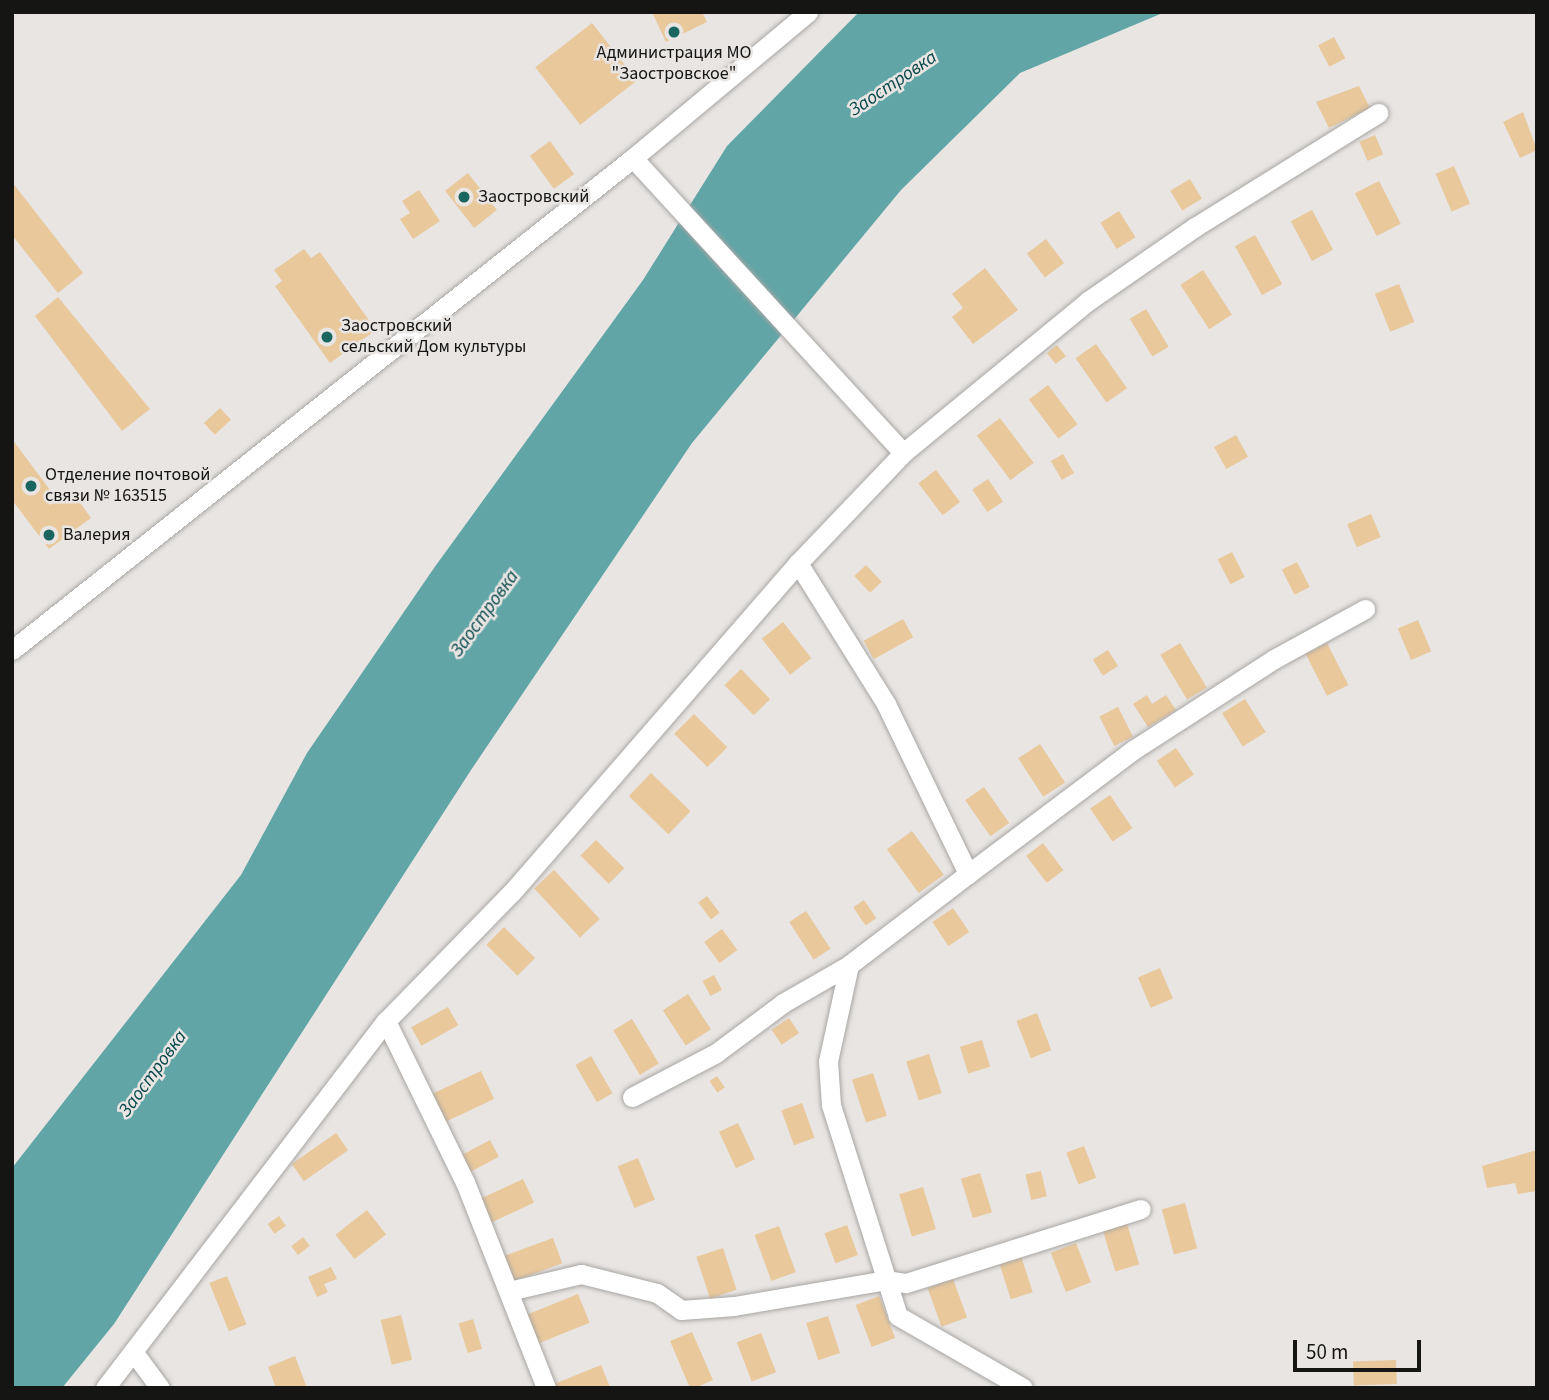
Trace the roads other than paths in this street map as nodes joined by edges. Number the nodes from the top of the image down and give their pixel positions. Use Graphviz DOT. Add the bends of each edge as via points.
graph roads {
  1 [pos="808,12"];
  2 [pos="1378,113"];
  3 [pos="633,158"];
  4 [pos="903,453"];
  5 [pos="798,563"];
  6 [pos="1365,609"];
  7 [pos="12,650"];
  8 [pos="968,874"];
  9 [pos="849,965"];
  10 [pos="386,1021"];
  11 [pos="632,1097"];
  12 [pos="1141,1209"];
  13 [pos="886,1280"];
  14 [pos="509,1291"];
  15 [pos="135,1354"];
  16 [pos="104,1388"];
  17 [pos="160,1388"];
  18 [pos="546,1388"];
  19 [pos="1023,1388"];
  1 -- 3 [label="street"];
  2 -- 4 [label="street" via="1195,227 1088,301"];
  3 -- 4 [label="street"];
  3 -- 7 [label="street"];
  4 -- 5 [label="street"];
  5 -- 8 [label="street" via="887,704"];
  5 -- 10 [label="street" via="512,892"];
  6 -- 8 [label="street" via="1274,659 1133,751"];
  8 -- 9 [label="street"];
  9 -- 11 [label="street" via="783,1003 716,1053"];
  9 -- 13 [label="street" via="828,1061 831,1105"];
  10 -- 14 [label="street" via="465,1182"];
  10 -- 15 [label="street"];
  12 -- 13 [label="street" via="906,1283"];
  13 -- 14 [label="street" via="681,1310 657,1293 581,1274"];
  13 -- 19 [label="street" via="898,1316"];
  14 -- 18 [label="street"];
  15 -- 16 [label="street"];
  15 -- 17 [label="street"];
}
